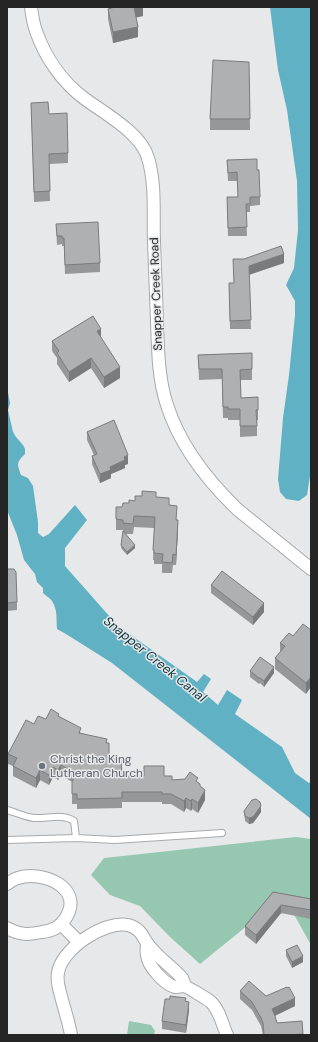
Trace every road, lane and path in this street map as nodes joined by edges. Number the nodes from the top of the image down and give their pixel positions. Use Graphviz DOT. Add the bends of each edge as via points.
graph roads {
  1 [pos="31,7"];
  2 [pos="19,469"];
  3 [pos="7,472"];
  4 [pos="311,570"];
  5 [pos="7,810"];
  6 [pos="222,833"];
  7 [pos="76,838"];
  8 [pos="7,840"];
  9 [pos="7,884"];
  10 [pos="62,924"];
  11 [pos="7,928"];
  12 [pos="79,942"];
  13 [pos="71,1035"];
  14 [pos="228,1035"];
  1 -- 4 [label="street, Snapper Creek Road" via="35,29 44,51 54,66 75,91 126,129 146,151 153,185 160,371 167,406 185,445 194,462 237,509"];
  2 -- 3 [label="path"];
  5 -- 7 [label="lane" via="34,818 72,819"];
  6 -- 7 [label="lane" via="115,840"];
  7 -- 8 [label="lane"];
  9 -- 10 [label="street" via="18,878 34,876 59,884 68,893 70,900 69,911"];
  10 -- 11 [label="street" via="46,932 31,934 17,933"];
  10 -- 12 [label="street"];
  12 -- 13 [label="street" via="61,963 57,974"];
  12 -- 14 [label="street" via="104,928 117,925 129,925 137,929 147,943 147,956 159,976 175,987 185,986 210,1001"];
}
